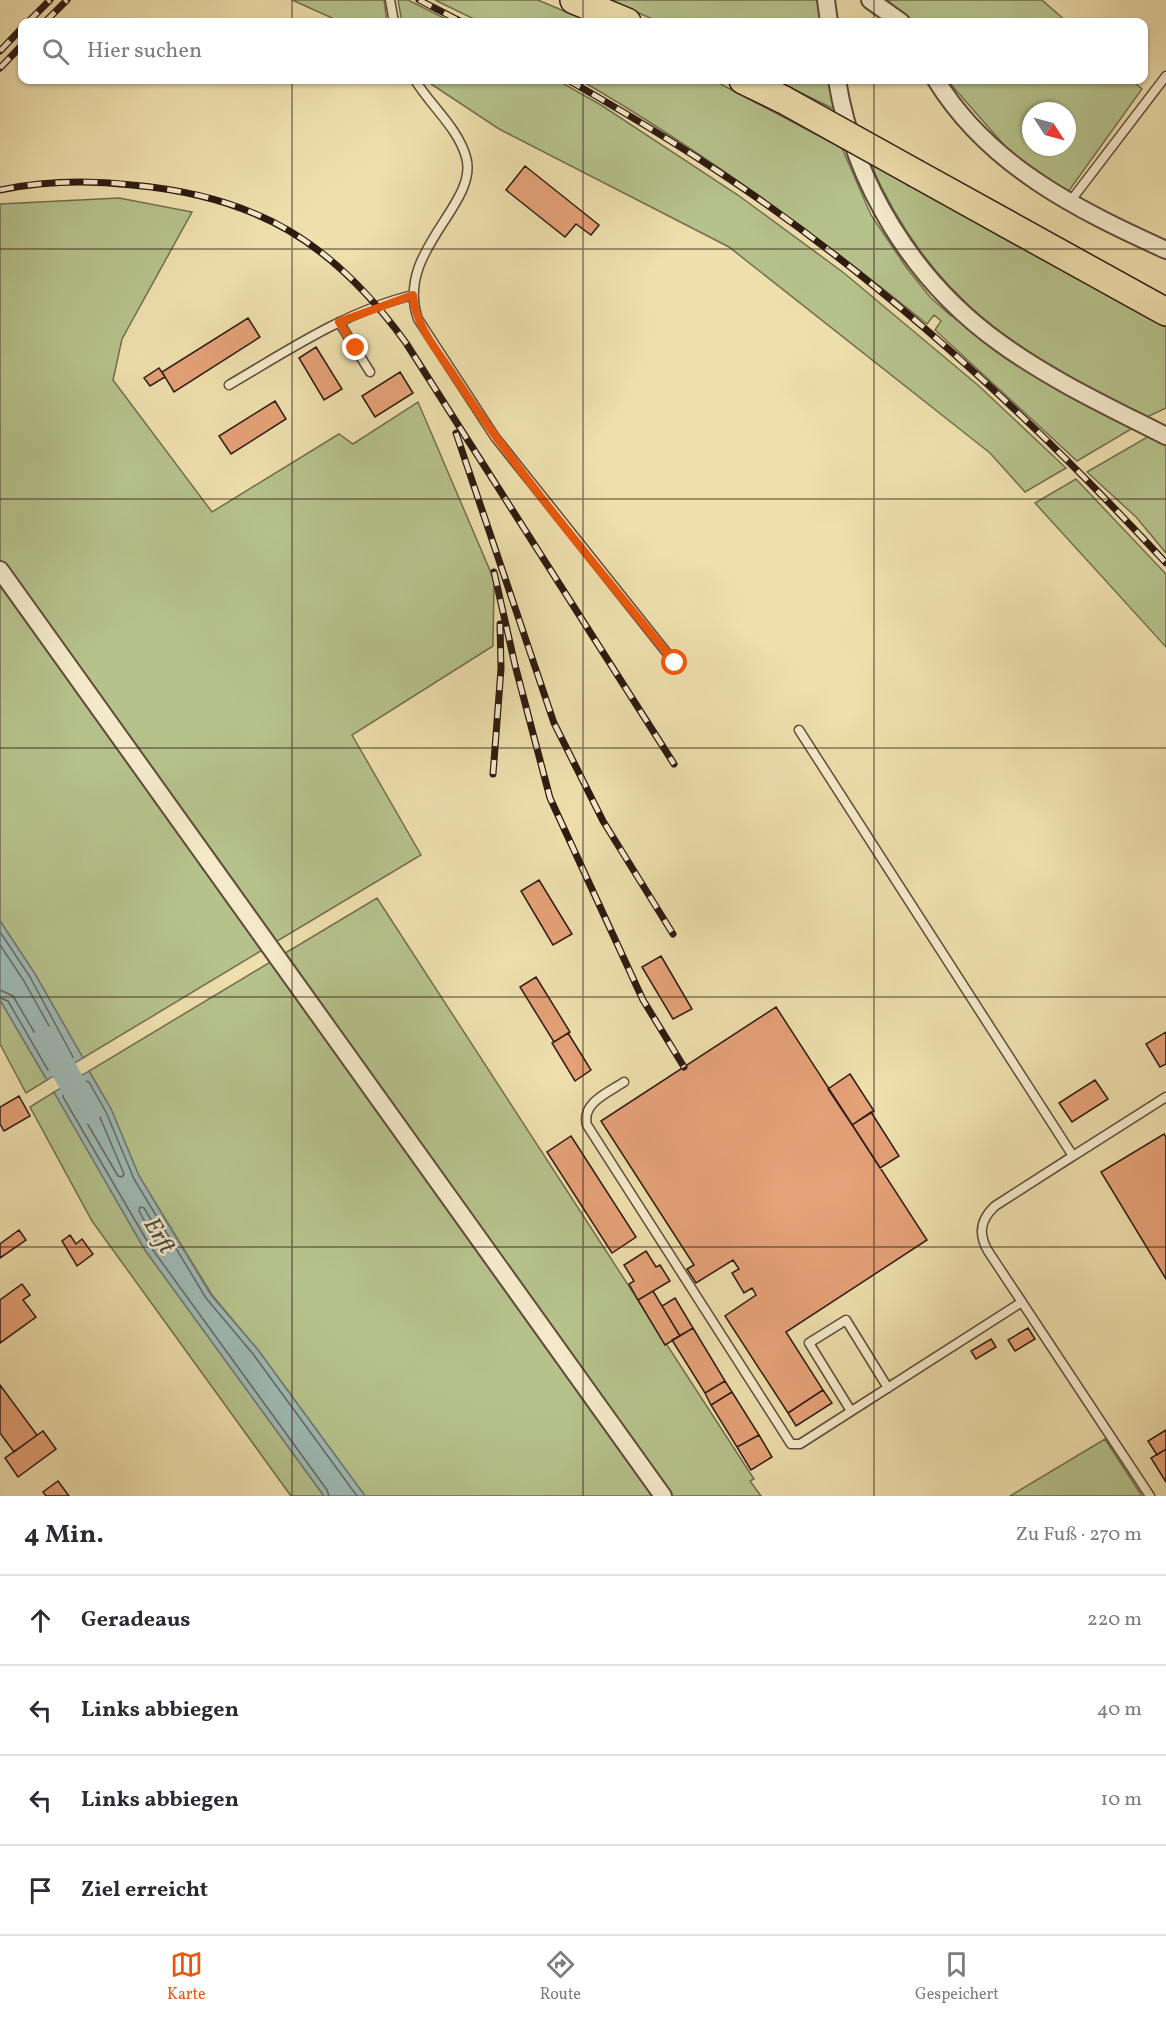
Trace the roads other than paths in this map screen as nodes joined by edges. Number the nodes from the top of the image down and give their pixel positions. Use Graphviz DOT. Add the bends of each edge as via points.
graph roads {
  1 [pos="390,0"];
  2 [pos="574,0"];
  3 [pos="826,0"];
  4 [pos="870,0"];
  5 [pos="393,18"];
  6 [pos="617,18"];
  7 [pos="828,18"];
  8 [pos="895,18"];
  9 [pos="1166,76"];
  10 [pos="418,84"];
  11 [pos="751,84"];
  12 [pos="838,84"];
  13 [pos="939,84"];
  14 [pos="1069,203"];
  15 [pos="1166,250"];
  16 [pos="413,295"];
  17 [pos="1166,312"];
  18 [pos="339,322"];
  19 [pos="370,372"];
  20 [pos="229,385"];
  21 [pos="1166,436"];
  22 [pos="0,570"];
  23 [pos="675,663"];
  24 [pos="800,730"];
  25 [pos="624,1082"];
  26 [pos="1166,1097"];
  27 [pos="1073,1156"];
  28 [pos="1022,1302"];
  29 [pos="888,1388"];
  30 [pos="851,1411"];
  31 [pos="663,1496"];
  32 [pos="1150,1496"];
  1 -- 5 [label="lane"];
  2 -- 6 [label="main road"];
  3 -- 7 [label="street"];
  4 -- 8 [label="street"];
  9 -- 14 [label="lane"];
  10 -- 16 [label="lane" via="462,146 468,165 463,186 421,262"];
  11 -- 17 [label="main road, bridge"];
  12 -- 21 [label="street" via="851,140 868,183 893,229 959,309 993,339 1042,371"];
  13 -- 14 [label="street" via="995,149 1040,186"];
  14 -- 15 [label="street"];
  16 -- 18 [label="lane"];
  16 -- 23 [label="lane" via="424,330 489,429"];
  18 -- 19 [label="lane"];
  18 -- 20 [label="lane"];
  22 -- 31 [label="street"];
  24 -- 27 [label="lane"];
  25 -- 30 [label="lane" via="591,1106 586,1115 587,1125 786,1439 798,1444"];
  26 -- 27 [label="lane"];
  27 -- 28 [label="lane" via="995,1206 982,1225 984,1244"];
  28 -- 29 [label="lane"];
  28 -- 32 [label="lane"];
  29 -- 30 [label="lane"];
  29 -- 30 [label="lane" via="846,1320 809,1343"];
}
